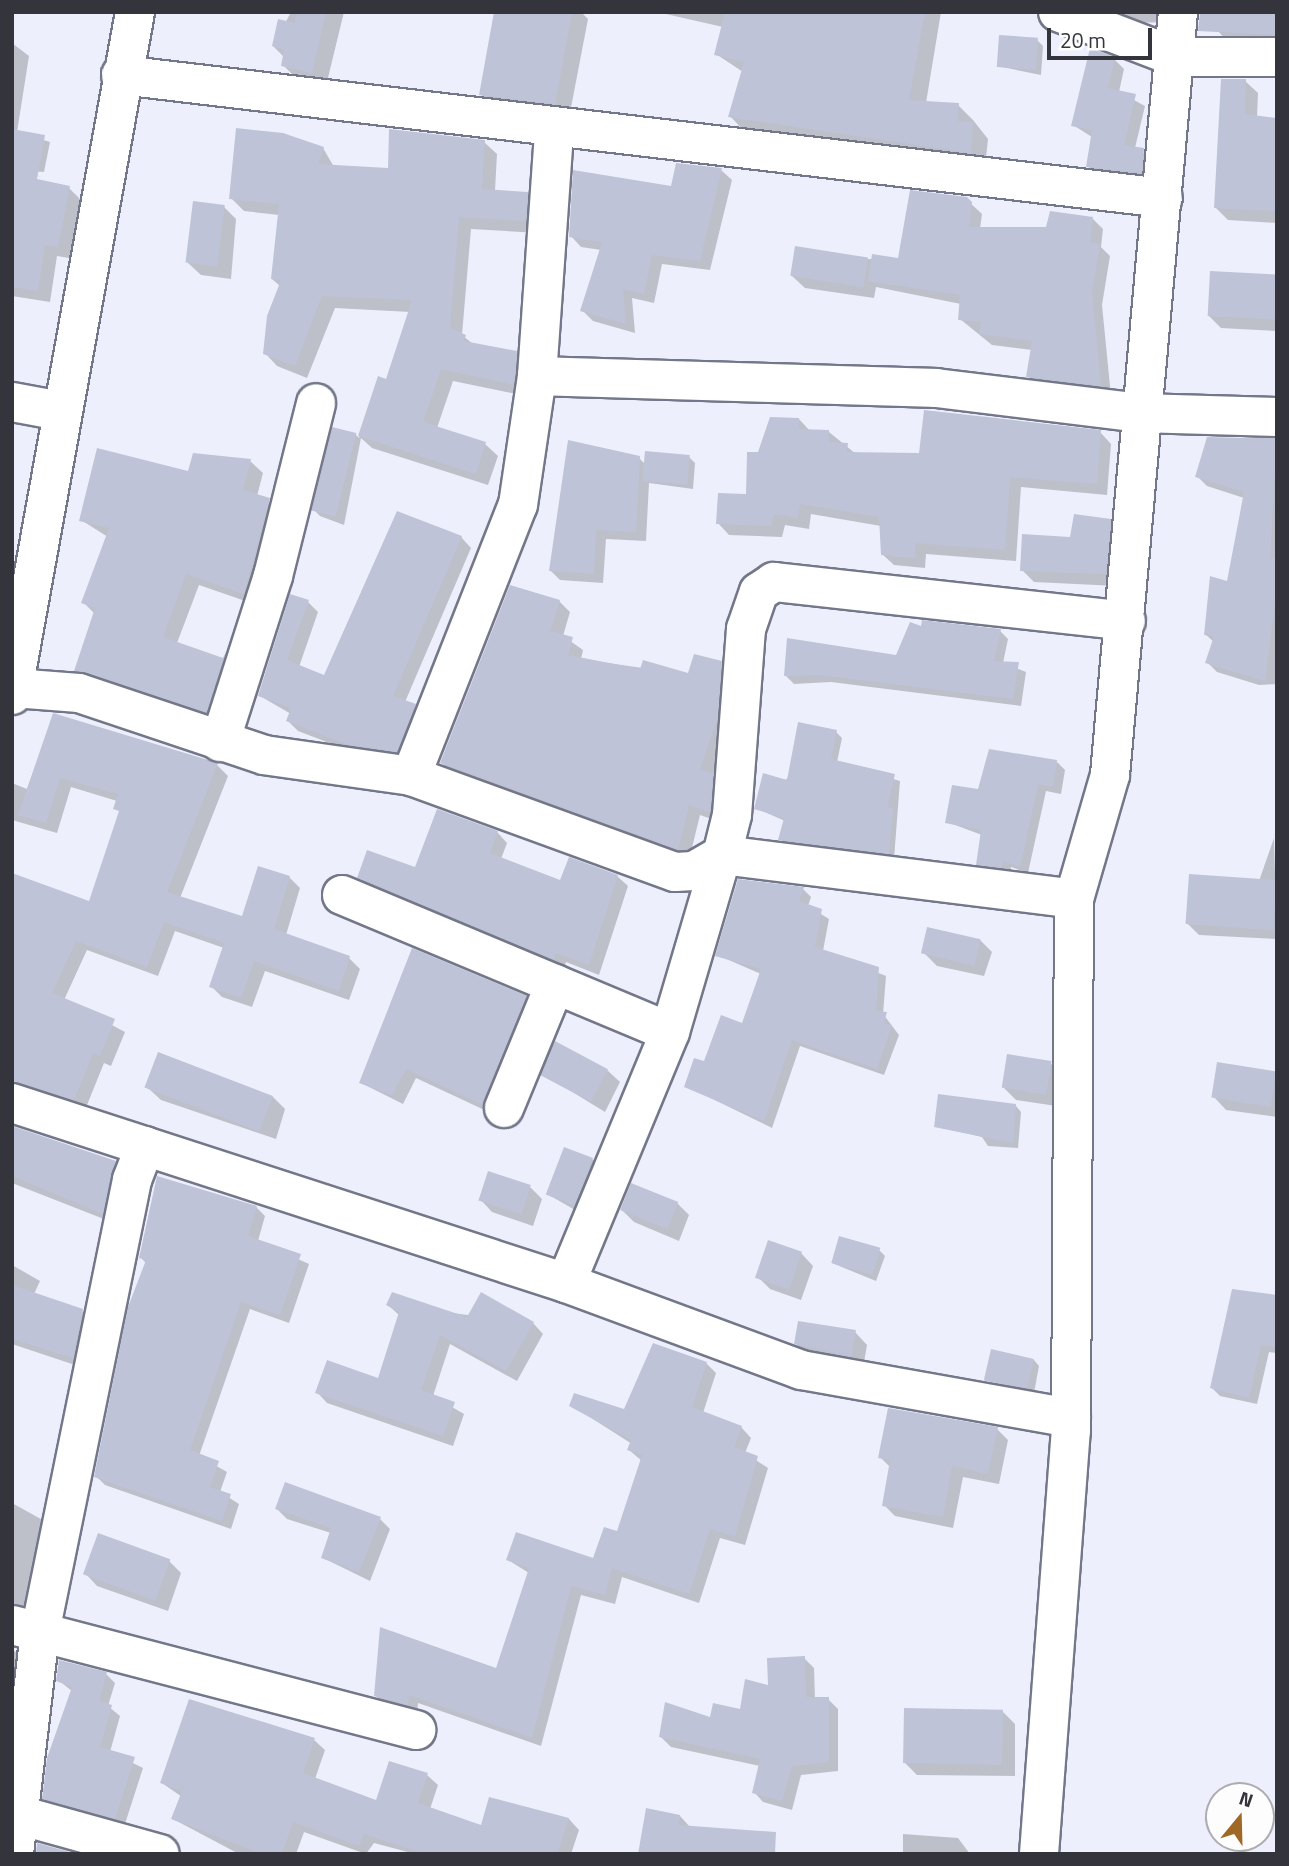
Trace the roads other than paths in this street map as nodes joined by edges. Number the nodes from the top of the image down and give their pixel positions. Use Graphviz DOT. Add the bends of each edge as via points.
graph roads {
  1 [pos="135,12"];
  2 [pos="1058,12"];
  3 [pos="1178,12"];
  4 [pos="1176,57"];
  5 [pos="1277,57"];
  6 [pos="121,75"];
  7 [pos="554,131"];
  8 [pos="1163,198"];
  9 [pos="537,376"];
  10 [pos="12,402"];
  11 [pos="316,403"];
  12 [pos="61,411"];
  13 [pos="1139,413"];
  14 [pos="1277,418"];
  15 [pos="20,616"];
  16 [pos="1126,621"];
  17 [pos="13,691"];
  18 [pos="220,742"];
  19 [pos="411,776"];
  20 [pos="722,855"];
  21 [pos="342,895"];
  22 [pos="1074,899"];
  23 [pos="555,984"];
  24 [pos="670,1032"];
  25 [pos="12,1103"];
  26 [pos="504,1108"];
  27 [pos="145,1146"];
  28 [pos="566,1283"];
  29 [pos="1071,1418"];
  30 [pos="26,1628"];
  31 [pos="416,1730"];
  32 [pos="19,1815"];
  33 [pos="14,1854"];
  34 [pos="160,1854"];
  35 [pos="1039,1854"];
  1 -- 6 [label="street"];
  2 -- 4 [label="street"];
  3 -- 4 [label="street"];
  4 -- 5 [label="street"];
  4 -- 8 [label="street"];
  6 -- 7 [label="street"];
  6 -- 12 [label="street"];
  7 -- 8 [label="street"];
  7 -- 9 [label="street"];
  8 -- 13 [label="street"];
  9 -- 13 [label="street" via="936,388"];
  9 -- 19 [label="street" via="527,461 503,551"];
  10 -- 12 [label="street"];
  11 -- 18 [label="street" via="274,576"];
  12 -- 15 [label="street"];
  13 -- 14 [label="street"];
  13 -- 16 [label="street"];
  15 -- 17 [label="street"];
  16 -- 20 [label="street" via="774,582 759,592 746,629 732,815"];
  16 -- 22 [label="street" via="1110,775"];
  17 -- 18 [label="street" via="79,693"];
  18 -- 19 [label="street"];
  19 -- 20 [label="street" via="675,872 694,870"];
  20 -- 22 [label="street"];
  20 -- 24 [label="street"];
  21 -- 23 [label="street"];
  22 -- 29 [label="street"];
  23 -- 24 [label="street"];
  23 -- 26 [label="street"];
  24 -- 28 [label="street"];
  25 -- 27 [label="street"];
  27 -- 28 [label="street"];
  27 -- 30 [label="street" via="132,1180"];
  28 -- 29 [label="street" via="801,1370"];
  29 -- 35 [label="street"];
  30 -- 31 [label="street"];
  30 -- 32 [label="street"];
  32 -- 33 [label="street"];
  32 -- 34 [label="street"];
}
